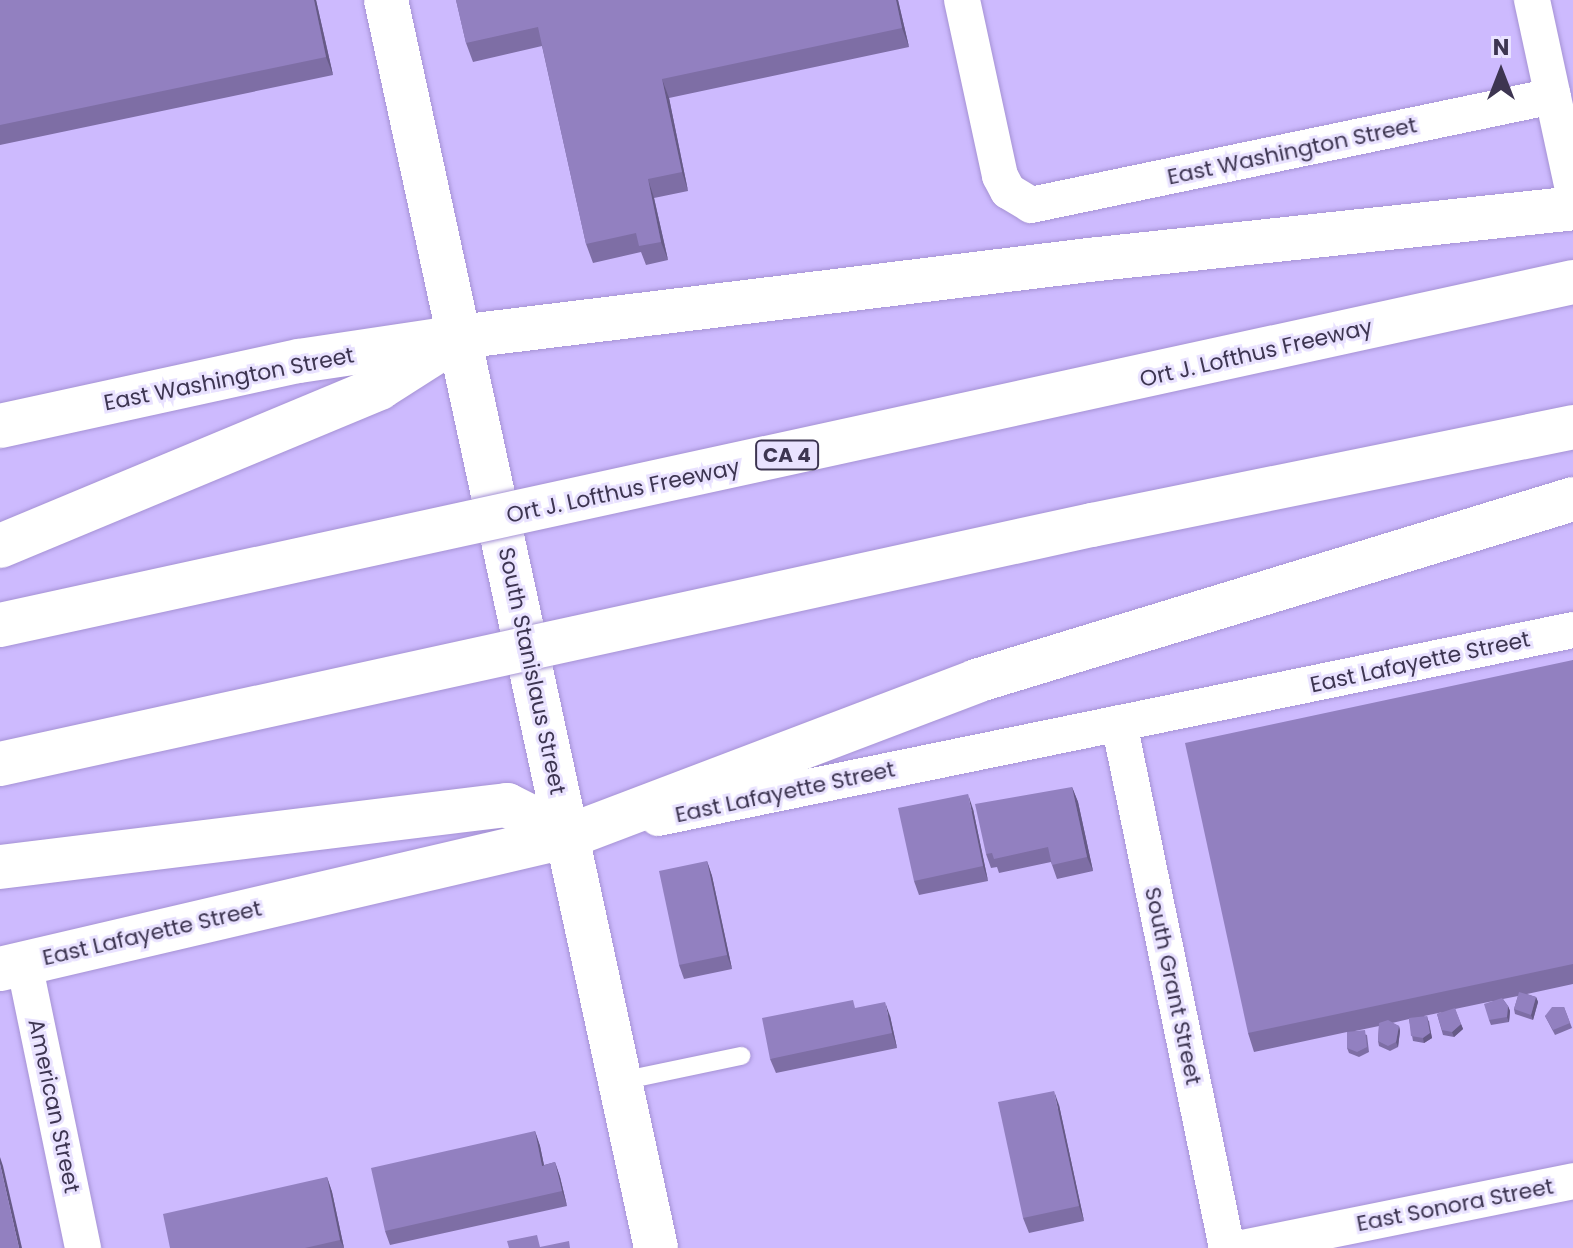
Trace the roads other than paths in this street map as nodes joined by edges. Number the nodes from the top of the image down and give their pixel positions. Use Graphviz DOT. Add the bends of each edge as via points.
graph roads {
  1 [pos="386,0"];
  2 [pos="962,0"];
  3 [pos="1532,0"];
  4 [pos="1563,93"];
  5 [pos="1573,189"];
  6 [pos="1573,208"];
  7 [pos="1573,282"];
  8 [pos="459,337"];
  9 [pos="0,426"];
  10 [pos="1573,427"];
  11 [pos="1573,499"];
  12 [pos="0,546"];
  13 [pos="0,625"];
  14 [pos="1573,630"];
  15 [pos="1119,723"];
  16 [pos="0,764"];
  17 [pos="569,836"];
  18 [pos="0,867"];
  19 [pos="12,966"];
  20 [pos="741,1056"];
  21 [pos="621,1081"];
  22 [pos="1573,1181"];
  23 [pos="83,1248"];
  24 [pos="656,1248"];
  25 [pos="1227,1248"];
  26 [pos="1242,1248"];
  1 -- 8 [label="main road, South Stanislaus Street"];
  2 -- 4 [label="street, East Washington Street" via="1000,176 1008,191 1031,205"];
  3 -- 4 [label="street"];
  4 -- 5 [label="street"];
  6 -- 8 [label="main road, East Washington Street" via="1089,260"];
  7 -- 13 [label="main road, Ort J. Lofthus Freeway / CA 4, bridge"];
  8 -- 9 [label="main road, East Washington Street" via="299,361"];
  8 -- 12 [label="main road" via="379,388"];
  8 -- 17 [label="main road, South Stanislaus Street"];
  10 -- 16 [label="main road, bridge" via="1092,525"];
  11 -- 17 [label="main road" via="976,681"];
  14 -- 15 [label="street, East Lafayette Street"];
  15 -- 17 [label="street, East Lafayette Street"];
  15 -- 25 [label="street, South Grant Street"];
  17 -- 18 [label="main road" via="507,805"];
  17 -- 19 [label="main road, East Lafayette Street"];
  17 -- 21 [label="main road, South Stanislaus Street"];
  19 -- 23 [label="street, American Street"];
  20 -- 21 [label="lane"];
  21 -- 24 [label="main road, South Stanislaus Street"];
  22 -- 26 [label="street, East Sonora Street"];
}
